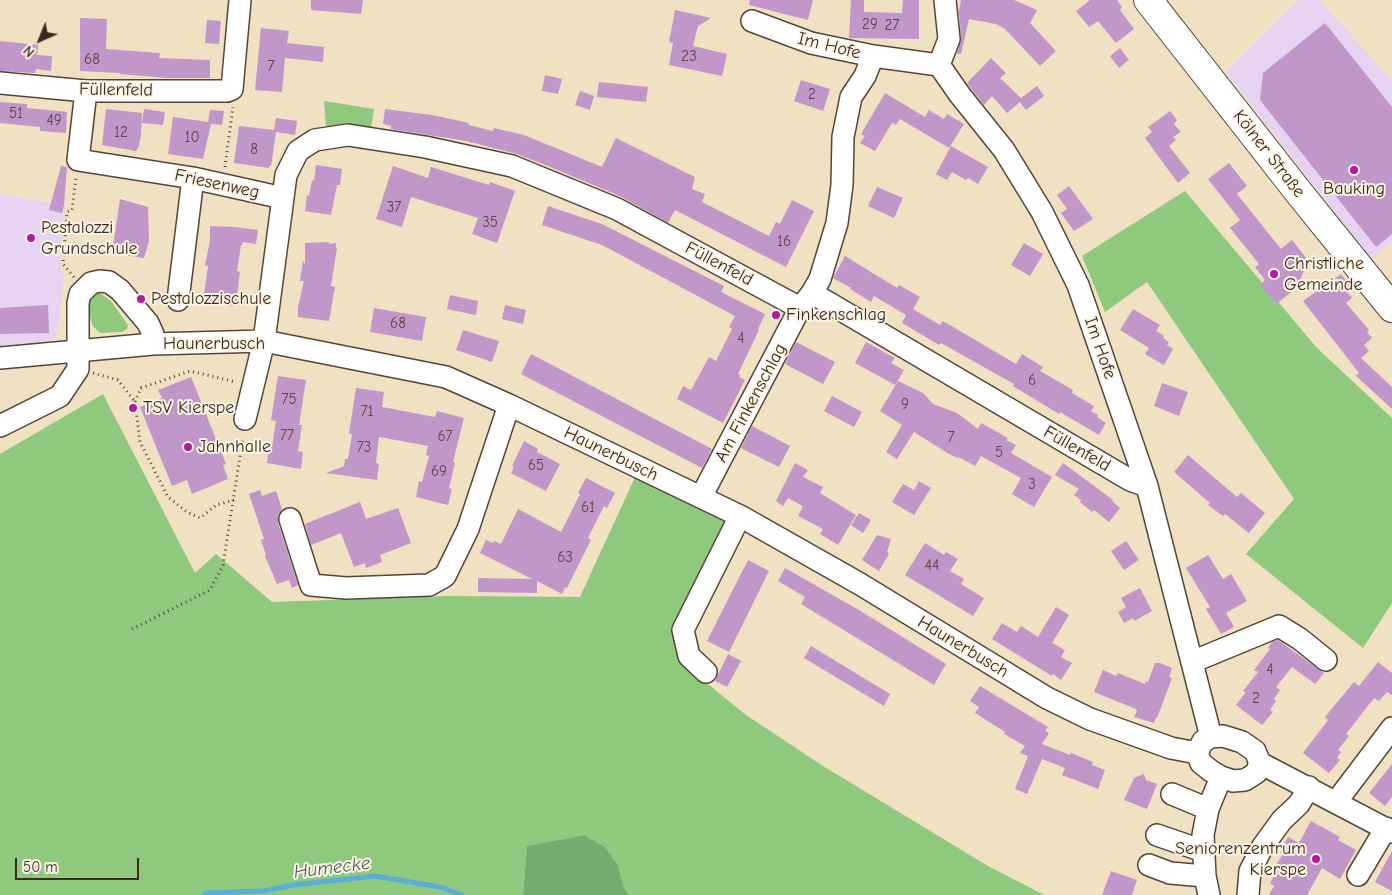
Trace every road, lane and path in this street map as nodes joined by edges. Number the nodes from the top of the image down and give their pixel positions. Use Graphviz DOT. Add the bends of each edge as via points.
graph roads {
  1 [pos="240,0"];
  2 [pos="945,0"];
  3 [pos="1148,0"];
  4 [pos="752,21"];
  5 [pos="873,56"];
  6 [pos="939,65"];
  7 [pos="0,83"];
  8 [pos="86,91"];
  9 [pos="233,113"];
  10 [pos="78,160"];
  11 [pos="193,178"];
  12 [pos="223,184"];
  13 [pos="283,198"];
  14 [pos="84,288"];
  15 [pos="178,300"];
  16 [pos="806,301"];
  17 [pos="1392,308"];
  18 [pos="264,341"];
  19 [pos="153,344"];
  20 [pos="78,350"];
  21 [pos="0,358"];
  22 [pos="102,376"];
  23 [pos="253,386"];
  24 [pos="135,402"];
  25 [pos="509,404"];
  26 [pos="245,419"];
  27 [pos="0,426"];
  28 [pos="1147,486"];
  29 [pos="701,497"];
  30 [pos="234,500"];
  31 [pos="740,516"];
  32 [pos="290,519"];
  33 [pos="132,629"];
  34 [pos="1326,660"];
  35 [pos="1192,662"];
  36 [pos="706,672"];
  37 [pos="1392,728"];
  38 [pos="1211,737"];
  39 [pos="1197,753"];
  40 [pos="1260,762"];
  41 [pos="1221,777"];
  42 [pos="1309,787"];
  43 [pos="1172,794"];
  44 [pos="1336,802"];
  45 [pos="1208,810"];
  46 [pos="1389,830"];
  47 [pos="1157,835"];
  48 [pos="1203,851"];
  49 [pos="1149,865"];
  50 [pos="1358,875"];
  51 [pos="1207,886"];
  52 [pos="1248,895"];
  1 -- 8 [label="street, Füllenfeld" via="232,88 227,91"];
  2 -- 6 [label="street" via="948,39"];
  3 -- 17 [label="main road, Kölner Straße"];
  4 -- 5 [label="street, Im Hofe" via="810,43"];
  5 -- 6 [label="street, Im Hofe"];
  5 -- 16 [label="street, Am Finkenschlag" via="851,97 844,137 837,224 820,279"];
  6 -- 28 [label="street, Im Hofe" via="1004,150 1042,212 1078,285"];
  7 -- 8 [label="street, Füllenfeld"];
  8 -- 10 [label="street"];
  9 -- 12 [label="path"];
  10 -- 11 [label="street, Friesenweg"];
  10 -- 14 [label="path" via="72,210 67,212 63,264"];
  11 -- 12 [label="street, Friesenweg"];
  11 -- 15 [label="street"];
  12 -- 13 [label="street, Friesenweg"];
  13 -- 16 [label="street, Füllenfeld" via="286,175 298,151 315,140 348,135 425,147 512,166 617,209"];
  13 -- 18 [label="street, Friesenweg"];
  14 -- 19 [label="street" via="100,281 109,282 120,290 148,323"];
  14 -- 20 [label="street" via="78,303"];
  16 -- 28 [label="street, Füllenfeld" via="1130,480"];
  16 -- 29 [label="street, Am Finkenschlag"];
  18 -- 19 [label="street, Haunerbusch"];
  18 -- 23 [label="street, Friesenweg"];
  18 -- 25 [label="street, Haunerbusch" via="446,377"];
  19 -- 20 [label="street, Haunerbusch"];
  20 -- 21 [label="street, Haunerbusch"];
  20 -- 27 [label="street" via="78,369 60,396"];
  22 -- 24 [label="path" via="118,380"];
  23 -- 24 [label="path" via="190,371 141,388"];
  23 -- 26 [label="street, Friesenweg"];
  24 -- 30 [label="path" via="140,442 168,497 200,518 216,505"];
  25 -- 29 [label="street, Haunerbusch"];
  25 -- 32 [label="street" via="468,530 445,576 429,585 346,588 311,585"];
  26 -- 30 [label="path"];
  28 -- 35 [label="street, Im Hofe"];
  29 -- 31 [label="street, Haunerbusch"];
  30 -- 33 [label="path" via="223,565 210,590"];
  31 -- 36 [label="street" via="683,630 689,656"];
  31 -- 39 [label="street, Haunerbusch" via="860,584 1047,698 1090,719 1171,748"];
  34 -- 35 [label="street" via="1279,626"];
  35 -- 38 [label="street, Im Hofe"];
  37 -- 44 [label="street"];
  38 -- 39 [label="street" via="1203,741"];
  38 -- 40 [label="street" via="1223,736 1242,742 1255,751"];
  39 -- 41 [label="street" via="1201,763"];
  40 -- 41 [label="street" via="1256,773 1245,780"];
  40 -- 42 [label="street"];
  41 -- 45 [label="street"];
  42 -- 44 [label="street"];
  42 -- 52 [label="street" via="1299,804 1263,846 1250,871"];
  43 -- 45 [label="street"];
  44 -- 46 [label="street"];
  45 -- 48 [label="street"];
  46 -- 50 [label="street"];
  47 -- 48 [label="street"];
  48 -- 51 [label="street"];
  49 -- 51 [label="street"];
}
